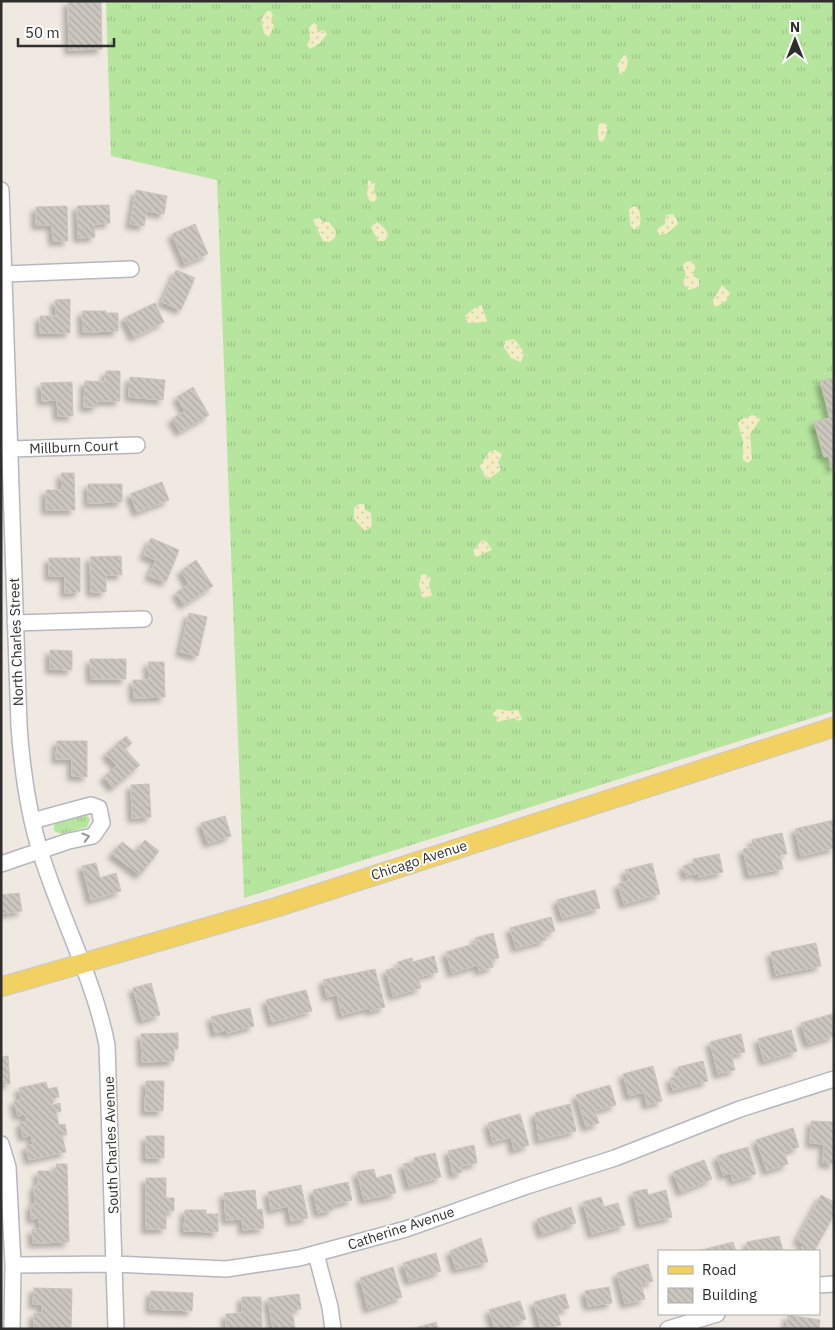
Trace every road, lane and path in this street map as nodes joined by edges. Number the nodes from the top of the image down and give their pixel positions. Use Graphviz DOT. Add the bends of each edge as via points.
graph roads {
  1 [pos="1,191"];
  2 [pos="131,269"];
  3 [pos="5,274"];
  4 [pos="5,365"];
  5 [pos="137,444"];
  6 [pos="11,449"];
  7 [pos="7,560"];
  8 [pos="144,619"];
  9 [pos="15,623"];
  10 [pos="834,726"];
  11 [pos="32,821"];
  12 [pos="40,852"];
  13 [pos="1,864"];
  14 [pos="82,965"];
  15 [pos="1,987"];
  16 [pos="834,1079"];
  17 [pos="1,1144"];
  18 [pos="316,1254"];
  19 [pos="114,1264"];
  20 [pos="13,1265"];
  21 [pos="834,1284"];
  22 [pos="820,1285"];
  23 [pos="714,1315"];
  24 [pos="12,1329"];
  25 [pos="116,1329"];
  26 [pos="333,1329"];
  27 [pos="668,1329"];
  1 -- 3 [label="street, North Charles Street"];
  2 -- 3 [label="street"];
  3 -- 4 [label="street, North Charles Street"];
  4 -- 6 [label="street, North Charles Street"];
  5 -- 6 [label="street, Millburn Court"];
  6 -- 7 [label="street, North Charles Street"];
  7 -- 9 [label="street, North Charles Street"];
  8 -- 9 [label="street"];
  9 -- 11 [label="street, North Charles Street" via="22,766"];
  10 -- 14 [label="main road, Chicago Avenue" via="276,907"];
  11 -- 12 [label="street, North Charles Street"];
  12 -- 11 [label="street, one-way" via="93,836 102,823 102,816 99,808 91,805"];
  12 -- 13 [label="street"];
  12 -- 14 [label="street, North Charles Street"];
  14 -- 15 [label="main road, Chicago Avenue"];
  14 -- 19 [label="street, South Charles Avenue" via="97,1004 107,1045"];
  16 -- 18 [label="street, Catherine Avenue" via="740,1109 615,1158 406,1229"];
  17 -- 20 [label="street" via="8,1167"];
  18 -- 19 [label="street, Catherine Avenue" via="226,1269"];
  18 -- 26 [label="street"];
  19 -- 20 [label="street, Catherine Avenue"];
  19 -- 25 [label="street, South Charles Avenue"];
  20 -- 24 [label="street"];
  21 -- 22 [label="street"];
  23 -- 27 [label="street"];
}
